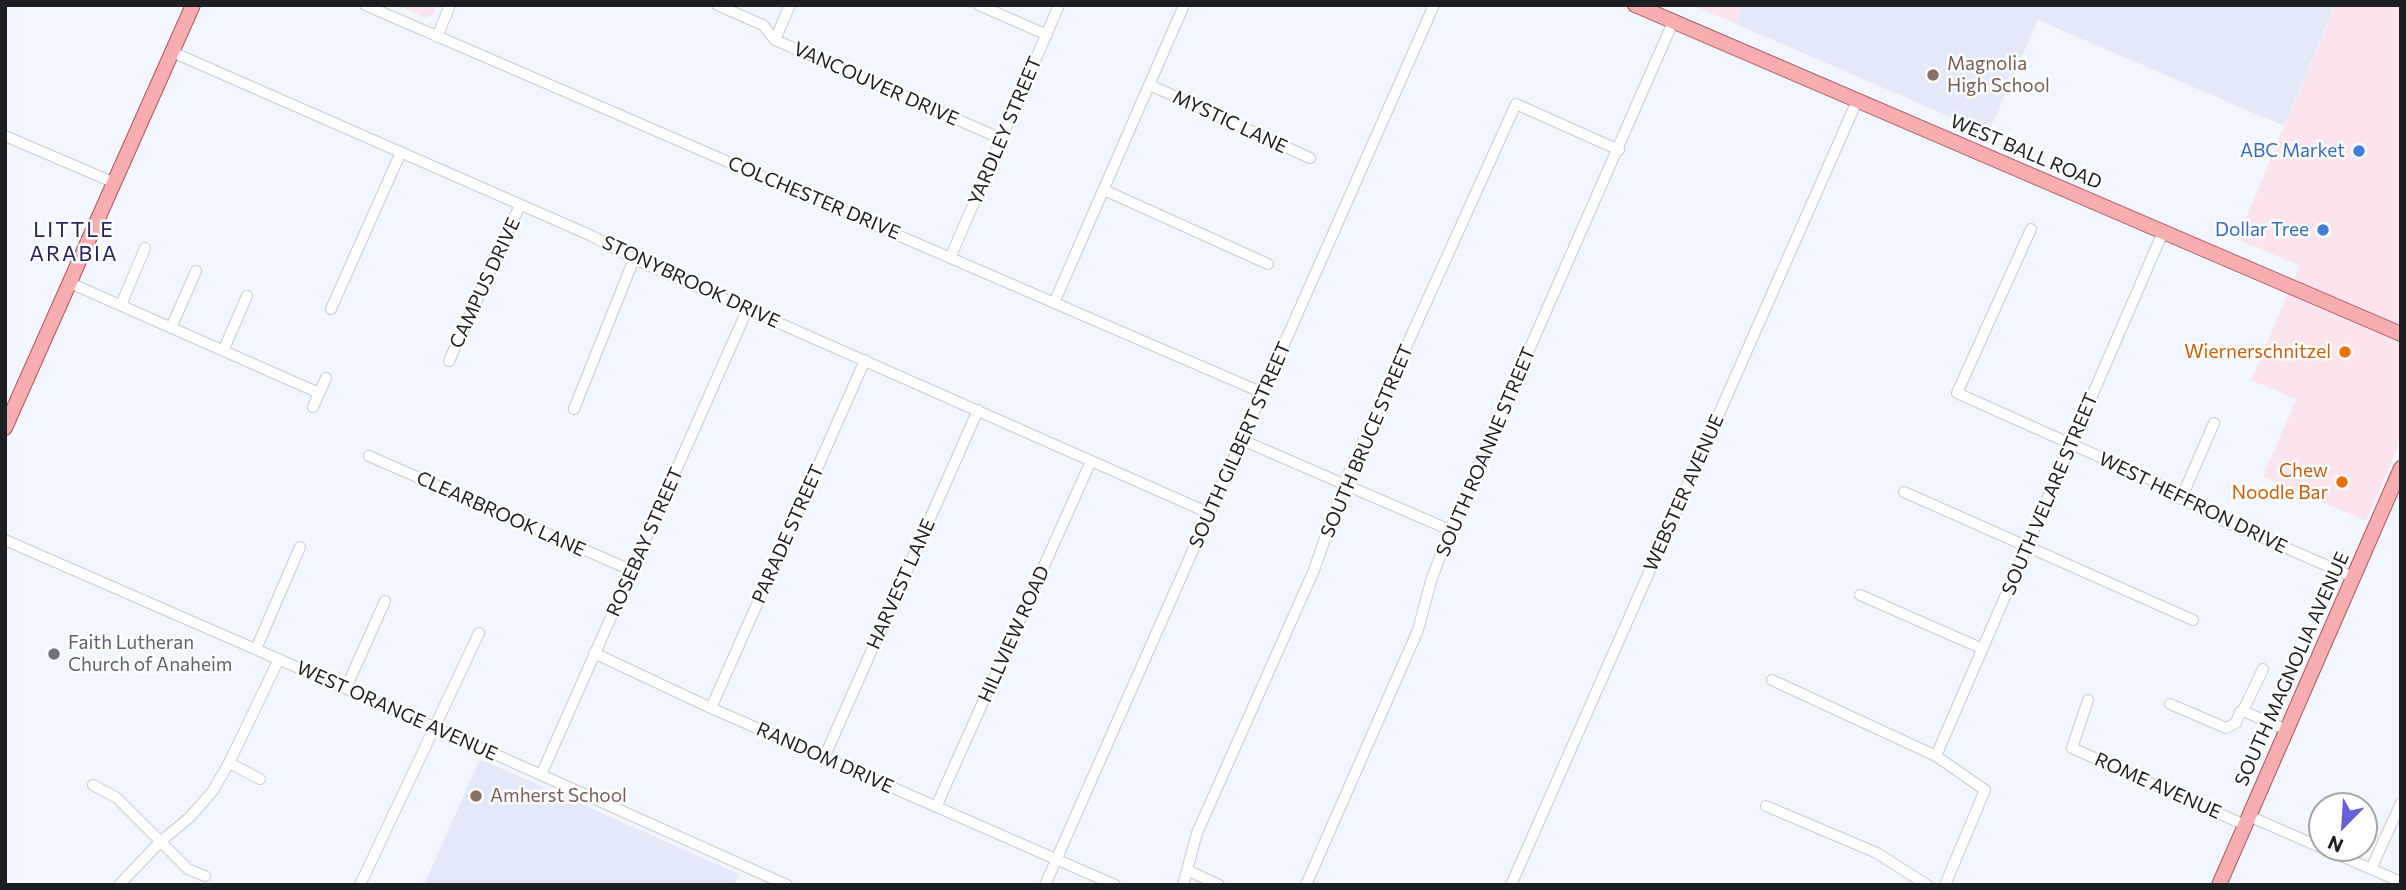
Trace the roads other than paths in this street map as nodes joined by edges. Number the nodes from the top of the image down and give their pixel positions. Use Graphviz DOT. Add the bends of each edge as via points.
graph roads {
  1 [pos="193,5"];
  2 [pos="365,5"];
  3 [pos="450,5"];
  4 [pos="717,5"];
  5 [pos="790,5"];
  6 [pos="979,5"];
  7 [pos="1059,5"];
  8 [pos="1184,5"];
  9 [pos="1434,5"];
  10 [pos="1635,5"];
  11 [pos="1673,22"];
  12 [pos="1047,35"];
  13 [pos="437,37"];
  14 [pos="775,40"];
  15 [pos="172,52"];
  16 [pos="1150,85"];
  17 [pos="1857,100"];
  18 [pos="5,136"];
  19 [pos="1002,139"];
  20 [pos="1619,150"];
  21 [pos="401,152"];
  22 [pos="1310,158"];
  23 [pos="115,183"];
  24 [pos="1104,190"];
  25 [pos="520,205"];
  26 [pos="2031,229"];
  27 [pos="2163,232"];
  28 [pos="145,248"];
  29 [pos="951,257"];
  30 [pos="634,260"];
  31 [pos="1268,264"];
  32 [pos="196,271"];
  33 [pos="70,283"];
  34 [pos="247,296"];
  35 [pos="1054,303"];
  36 [pos="121,305"];
  37 [pos="331,309"];
  38 [pos="748,309"];
  39 [pos="171,328"];
  40 [pos="2401,334"];
  41 [pos="223,351"];
  42 [pos="865,360"];
  43 [pos="449,361"];
  44 [pos="326,378"];
  45 [pos="319,393"];
  46 [pos="1263,393"];
  47 [pos="313,407"];
  48 [pos="574,409"];
  49 [pos="978,410"];
  50 [pos="2214,423"];
  51 [pos="5,428"];
  52 [pos="1242,440"];
  53 [pos="2071,445"];
  54 [pos="369,456"];
  55 [pos="1091,461"];
  56 [pos="2401,468"];
  57 [pos="1344,484"];
  58 [pos="1904,492"];
  59 [pos="2181,499"];
  60 [pos="1209,513"];
  61 [pos="1450,530"];
  62 [pos="5,540"];
  63 [pos="300,547"];
  64 [pos="2027,547"];
  65 [pos="633,572"];
  66 [pos="2353,577"];
  67 [pos="1860,594"];
  68 [pos="385,601"];
  69 [pos="2193,620"];
  70 [pos="479,633"];
  71 [pos="256,649"];
  72 [pos="1983,649"];
  73 [pos="594,653"];
  74 [pos="279,659"];
  75 [pos="2263,669"];
  76 [pos="1772,680"];
  77 [pos="346,688"];
  78 [pos="2088,700"];
  79 [pos="2170,704"];
  80 [pos="711,708"];
  81 [pos="2243,711"];
  82 [pos="434,727"];
  83 [pos="2287,730"];
  84 [pos="1936,756"];
  85 [pos="824,758"];
  86 [pos="229,763"];
  87 [pos="541,775"];
  88 [pos="260,779"];
  89 [pos="93,785"];
  90 [pos="2401,803"];
  91 [pos="936,807"];
  92 [pos="1766,807"];
  93 [pos="2247,820"];
  94 [pos="161,841"];
  95 [pos="2308,843"];
  96 [pos="1056,859"];
  97 [pos="2355,862"];
  98 [pos="2371,869"];
  99 [pos="1187,870"];
  100 [pos="205,876"];
  101 [pos="2401,882"];
  102 [pos="119,885"];
  103 [pos="360,885"];
  104 [pos="787,885"];
  105 [pos="1045,885"];
  106 [pos="1115,885"];
  107 [pos="1183,885"];
  108 [pos="1219,885"];
  109 [pos="1306,885"];
  110 [pos="1511,885"];
  111 [pos="1927,885"];
  112 [pos="1945,885"];
  113 [pos="2219,885"];
  1 -- 15 [label="main road"];
  2 -- 13 [label="street, COLCHESTER DRIVE"];
  3 -- 13 [label="street"];
  4 -- 14 [label="street, VANCOUVER DRIVE" via="763,25"];
  5 -- 14 [label="street"];
  6 -- 12 [label="street"];
  7 -- 12 [label="street, YARDLEY STREET"];
  8 -- 16 [label="street"];
  9 -- 46 [label="street, SOUTH GILBERT STREET"];
  10 -- 11 [label="main road, WEST BALL ROAD"];
  11 -- 17 [label="main road, WEST BALL ROAD"];
  11 -- 20 [label="street, SOUTH ROANNE STREET"];
  12 -- 19 [label="street, YARDLEY STREET"];
  13 -- 29 [label="street, COLCHESTER DRIVE"];
  14 -- 19 [label="street, VANCOUVER DRIVE"];
  15 -- 21 [label="street, STONYBROOK DRIVE"];
  15 -- 23 [label="main road"];
  16 -- 22 [label="street, MYSTIC LANE"];
  16 -- 24 [label="street"];
  17 -- 27 [label="main road, WEST BALL ROAD"];
  17 -- 110 [label="street, WEBSTER AVENUE"];
  18 -- 23 [label="street"];
  19 -- 29 [label="street, YARDLEY STREET"];
  20 -- 57 [label="street, SOUTH BRUCE STREET" via="1516,104"];
  20 -- 61 [label="street, SOUTH ROANNE STREET"];
  21 -- 25 [label="street, STONYBROOK DRIVE"];
  21 -- 37 [label="street"];
  23 -- 33 [label="main road"];
  24 -- 31 [label="street"];
  24 -- 35 [label="street"];
  25 -- 30 [label="street, STONYBROOK DRIVE"];
  25 -- 43 [label="street, CAMPUS DRIVE"];
  26 -- 53 [label="street, WEST HEFFRON DRIVE" via="1957,393"];
  27 -- 40 [label="main road, WEST BALL ROAD"];
  27 -- 53 [label="street, SOUTH VELARE STREET"];
  28 -- 36 [label="street"];
  29 -- 35 [label="street, COLCHESTER DRIVE"];
  30 -- 38 [label="street, STONYBROOK DRIVE"];
  30 -- 48 [label="street"];
  32 -- 39 [label="street"];
  33 -- 36 [label="street"];
  33 -- 51 [label="main road"];
  34 -- 41 [label="street"];
  35 -- 46 [label="street, COLCHESTER DRIVE"];
  36 -- 39 [label="street"];
  38 -- 42 [label="street, STONYBROOK DRIVE"];
  38 -- 65 [label="street, ROSEBAY STREET"];
  39 -- 41 [label="street"];
  41 -- 45 [label="street"];
  42 -- 49 [label="street, STONYBROOK DRIVE"];
  42 -- 80 [label="street, PARADE STREET"];
  44 -- 45 [label="street"];
  45 -- 47 [label="street"];
  46 -- 52 [label="street, SOUTH GILBERT STREET"];
  49 -- 55 [label="street, STONYBROOK DRIVE"];
  49 -- 85 [label="street, HARVEST LANE"];
  50 -- 59 [label="street"];
  52 -- 57 [label="street"];
  52 -- 60 [label="street, SOUTH GILBERT STREET"];
  53 -- 59 [label="street, WEST HEFFRON DRIVE" via="2157,482"];
  53 -- 64 [label="street, SOUTH VELARE STREET"];
  54 -- 65 [label="street, CLEARBROOK LANE"];
  55 -- 60 [label="street, STONYBROOK DRIVE"];
  55 -- 91 [label="street, HILLVIEW ROAD"];
  56 -- 66 [label="main road, SOUTH MAGNOLIA AVENUE"];
  57 -- 61 [label="street"];
  57 -- 99 [label="street, SOUTH BRUCE STREET" via="1314,570 1197,833"];
  58 -- 64 [label="street"];
  59 -- 66 [label="street, WEST HEFFRON DRIVE"];
  60 -- 96 [label="street, SOUTH GILBERT STREET"];
  61 -- 109 [label="street, SOUTH ROANNE STREET" via="1418,630"];
  62 -- 71 [label="street, WEST ORANGE AVENUE"];
  63 -- 71 [label="street"];
  64 -- 69 [label="street"];
  64 -- 72 [label="street, SOUTH VELARE STREET"];
  65 -- 73 [label="street, ROSEBAY STREET"];
  66 -- 83 [label="main road, SOUTH MAGNOLIA AVENUE"];
  67 -- 72 [label="street"];
  68 -- 77 [label="street"];
  70 -- 82 [label="street"];
  71 -- 74 [label="street, WEST ORANGE AVENUE"];
  72 -- 84 [label="street, SOUTH VELARE STREET"];
  73 -- 80 [label="street, RANDOM DRIVE"];
  73 -- 87 [label="street, ROSEBAY STREET"];
  74 -- 77 [label="street, WEST ORANGE AVENUE"];
  74 -- 86 [label="street"];
  75 -- 81 [label="street"];
  76 -- 84 [label="street"];
  77 -- 82 [label="street, WEST ORANGE AVENUE"];
  78 -- 93 [label="street, ROME AVENUE" via="2072,748"];
  79 -- 81 [label="street" via="2226,728 2236,723"];
  80 -- 85 [label="street, RANDOM DRIVE"];
  81 -- 83 [label="street"];
  82 -- 87 [label="street, WEST ORANGE AVENUE"];
  82 -- 103 [label="street"];
  83 -- 93 [label="main road, SOUTH MAGNOLIA AVENUE"];
  84 -- 112 [label="street" via="1985,790"];
  85 -- 91 [label="street, RANDOM DRIVE"];
  86 -- 88 [label="street"];
  86 -- 94 [label="street" via="212,792"];
  87 -- 104 [label="street, WEST ORANGE AVENUE"];
  89 -- 94 [label="street" via="117,798"];
  90 -- 98 [label="street"];
  91 -- 96 [label="street, RANDOM DRIVE"];
  92 -- 111 [label="street" via="1877,853"];
  93 -- 95 [label="street, ROME AVENUE"];
  93 -- 113 [label="main road, SOUTH MAGNOLIA AVENUE"];
  94 -- 100 [label="street" via="188,869"];
  94 -- 102 [label="street"];
  96 -- 105 [label="street, SOUTH GILBERT STREET"];
  96 -- 106 [label="street, RANDOM DRIVE"];
  97 -- 98 [label="street, ROME AVENUE"];
  98 -- 101 [label="street, ROME AVENUE"];
  99 -- 107 [label="street, SOUTH BRUCE STREET"];
  99 -- 108 [label="street"];
}
